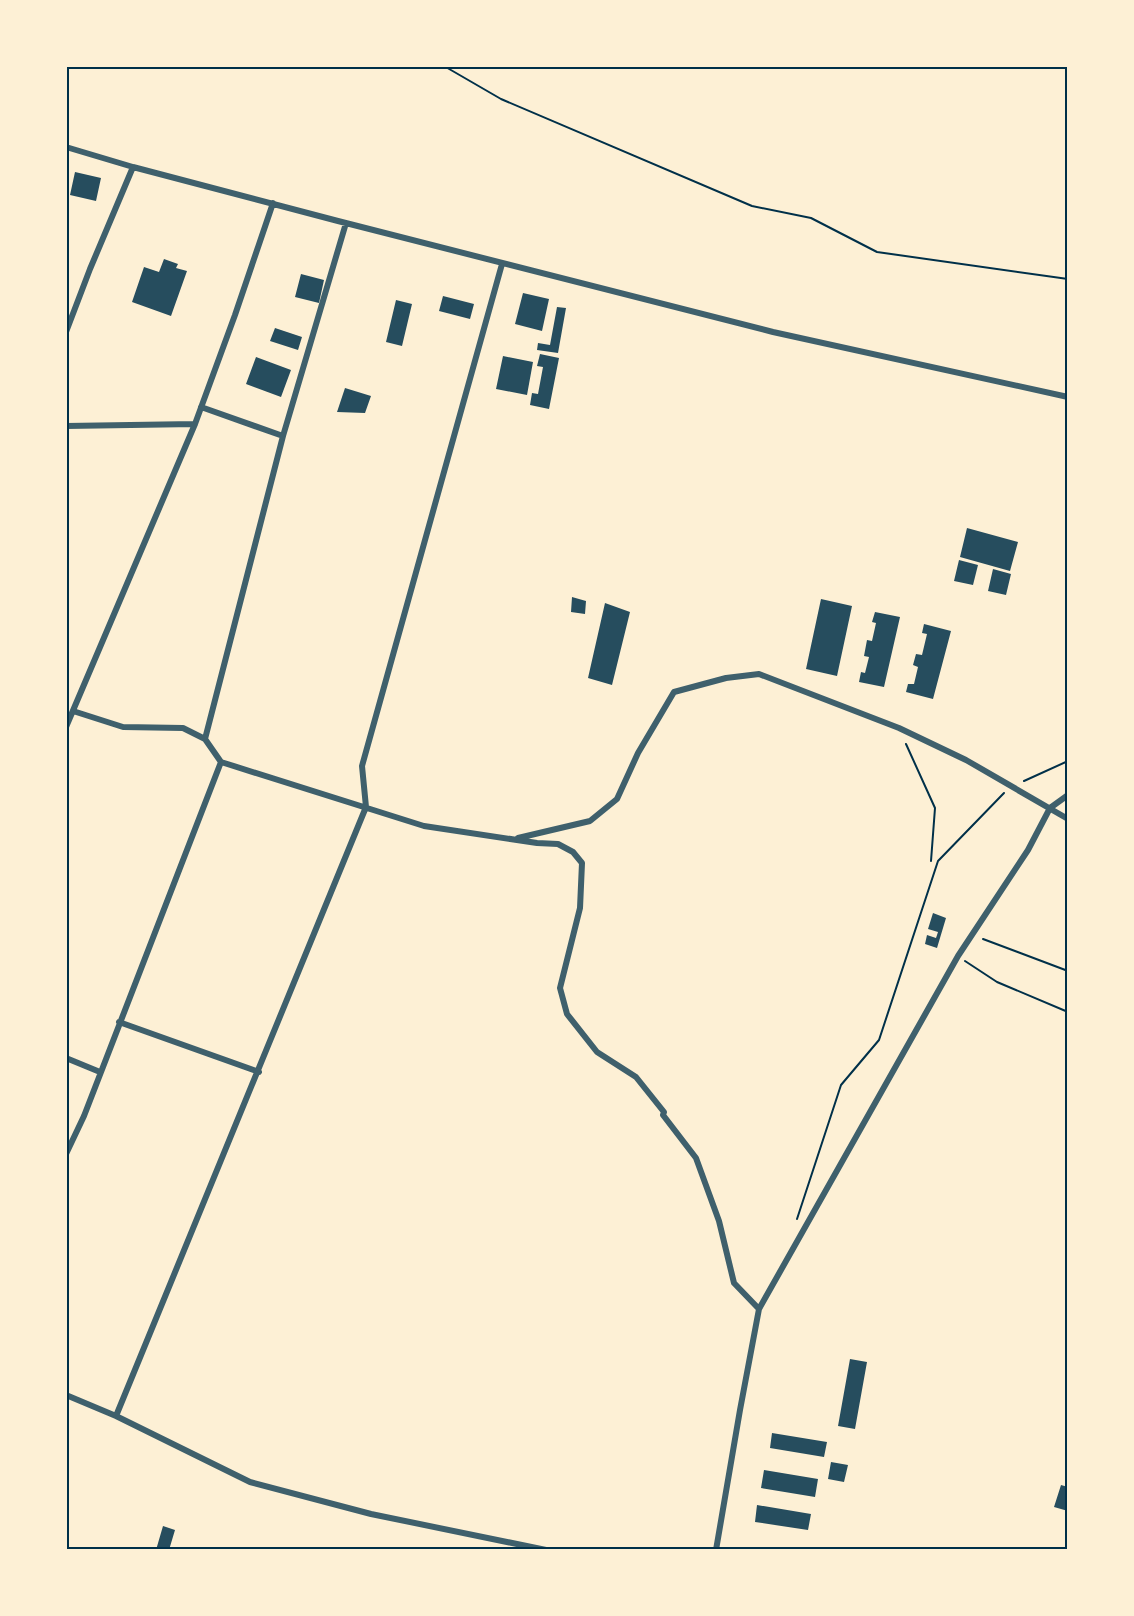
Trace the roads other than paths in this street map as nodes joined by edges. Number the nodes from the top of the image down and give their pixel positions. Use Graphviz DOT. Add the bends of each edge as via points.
graph roads {
  1 [pos="66,147"];
  2 [pos="133,167"];
  3 [pos="273,203"];
  4 [pos="346,223"];
  5 [pos="502,264"];
  6 [pos="66,332"];
  7 [pos="1068,397"];
  8 [pos="201,407"];
  9 [pos="195,424"];
  10 [pos="66,426"];
  11 [pos="283,436"];
  12 [pos="73,711"];
  13 [pos="66,727"];
  14 [pos="205,739"];
  15 [pos="221,762"];
  16 [pos="1068,795"];
  17 [pos="366,807"];
  18 [pos="1050,808"];
  19 [pos="1068,819"];
  20 [pos="512,840"];
  21 [pos="119,1022"];
  22 [pos="66,1058"];
  23 [pos="100,1072"];
  24 [pos="259,1072"];
  25 [pos="66,1154"];
  26 [pos="759,1309"];
  27 [pos="66,1395"];
  28 [pos="116,1416"];
  29 [pos="546,1550"];
  30 [pos="716,1550"];
  1 -- 2 [label="street"];
  2 -- 3 [label="street"];
  2 -- 6 [label="street"];
  3 -- 4 [label="street"];
  3 -- 8 [label="street"];
  4 -- 5 [label="street"];
  4 -- 11 [label="street"];
  5 -- 7 [label="street" via="772,332"];
  5 -- 17 [label="street" via="362,766"];
  8 -- 9 [label="street"];
  8 -- 11 [label="street"];
  9 -- 10 [label="street"];
  9 -- 12 [label="street"];
  11 -- 14 [label="street"];
  12 -- 13 [label="street"];
  12 -- 14 [label="street" via="123,727 183,729"];
  14 -- 15 [label="street"];
  15 -- 17 [label="street"];
  15 -- 21 [label="street"];
  16 -- 18 [label="street"];
  17 -- 20 [label="street" via="424,826"];
  17 -- 24 [label="street"];
  18 -- 19 [label="street"];
  18 -- 20 [label="street" via="966,760 899,728 759,674 674,692 638,753 617,799 590,821"];
  18 -- 26 [label="street" via="1028,850 958,956"];
  20 -- 26 [label="street" via="558,844 573,852 582,863 580,908 560,988 567,1014 597,1052 636,1077 696,1158 719,1221 734,1283"];
  21 -- 23 [label="street"];
  21 -- 24 [label="street"];
  22 -- 23 [label="street"];
  23 -- 25 [label="street"];
  24 -- 28 [label="street"];
  26 -- 30 [label="street"];
  27 -- 28 [label="street"];
  28 -- 29 [label="street" via="250,1482 371,1514"];
}
